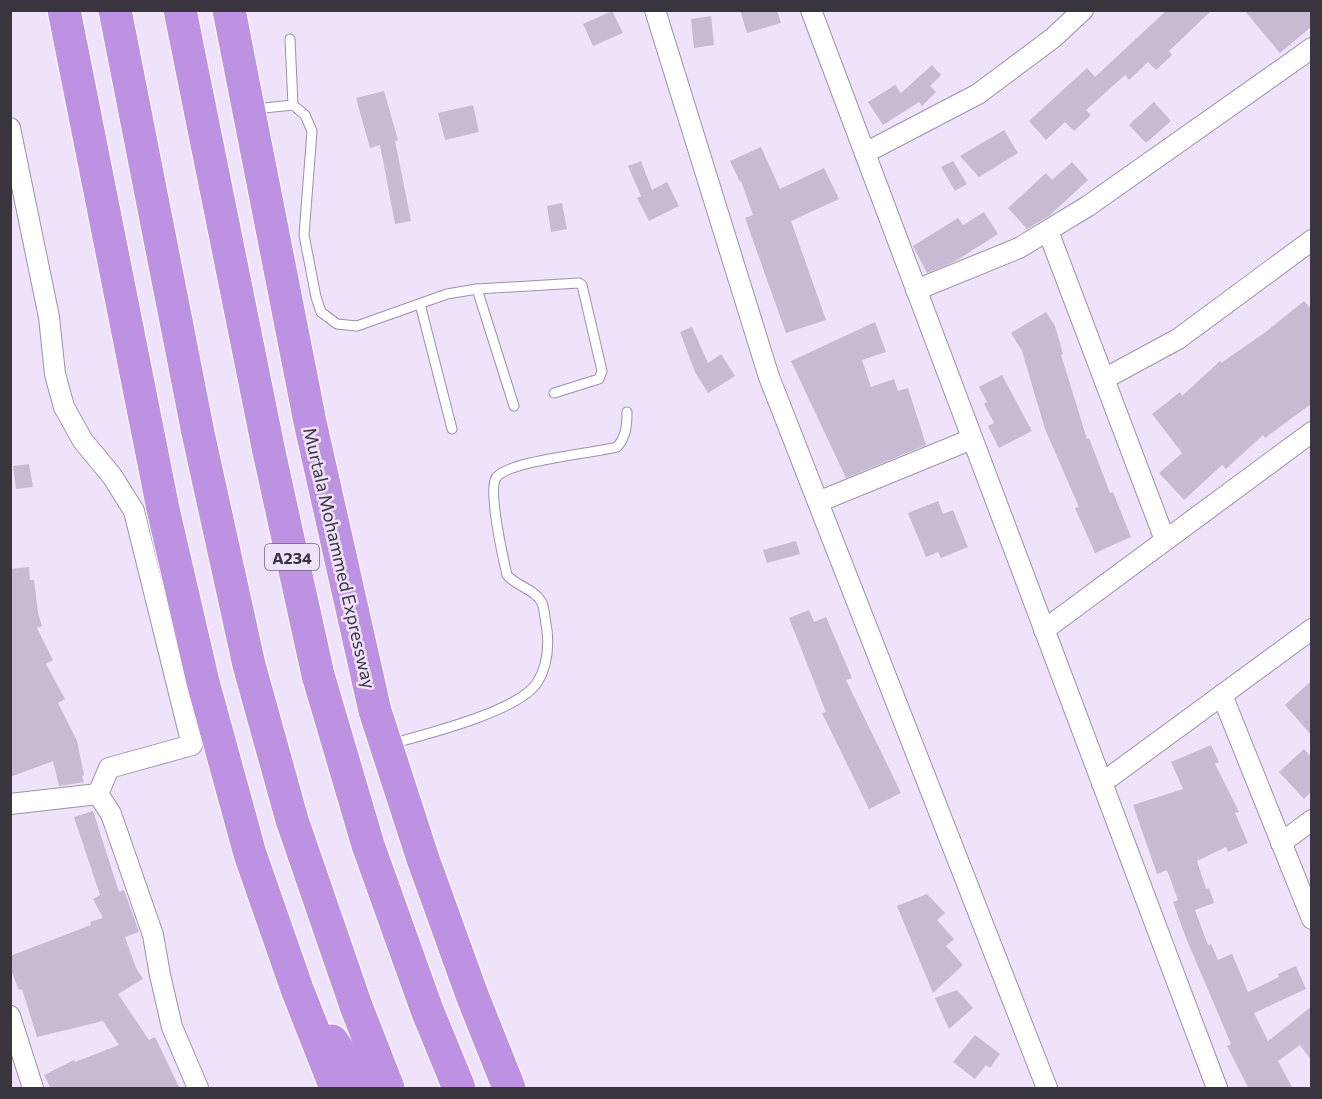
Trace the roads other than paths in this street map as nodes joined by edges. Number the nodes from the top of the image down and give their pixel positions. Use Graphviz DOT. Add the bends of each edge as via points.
graph roads {
  1 [pos="44,10"];
  2 [pos="64,10"];
  3 [pos="115,10"];
  4 [pos="180,10"];
  5 [pos="229,10"];
  6 [pos="236,10"];
  7 [pos="655,10"];
  8 [pos="811,10"];
  9 [pos="1083,10"];
  10 [pos="290,39"];
  11 [pos="1311,48"];
  12 [pos="240,65"];
  13 [pos="293,105"];
  14 [pos="248,110"];
  15 [pos="10,128"];
  16 [pos="89,142"];
  17 [pos="865,153"];
  18 [pos="1048,231"];
  19 [pos="1311,240"];
  20 [pos="477,290"];
  21 [pos="916,290"];
  22 [pos="420,304"];
  23 [pos="1104,379"];
  24 [pos="554,393"];
  25 [pos="514,406"];
  26 [pos="627,412"];
  27 [pos="452,429"];
  28 [pos="1311,432"];
  29 [pos="972,439"];
  30 [pos="818,502"];
  31 [pos="1166,540"];
  32 [pos="1311,629"];
  33 [pos="1044,630"];
  34 [pos="1222,695"];
  35 [pos="386,746"];
  36 [pos="1102,783"];
  37 [pos="98,794"];
  38 [pos="10,804"];
  39 [pos="1311,820"];
  40 [pos="1281,843"];
  41 [pos="1311,919"];
  42 [pos="297,989"];
  43 [pos="472,995"];
  44 [pos="10,1016"];
  45 [pos="33,1089"];
  46 [pos="198,1089"];
  47 [pos="336,1089"];
  48 [pos="364,1089"];
  49 [pos="388,1089"];
  50 [pos="459,1089"];
  51 [pos="487,1089"];
  52 [pos="509,1089"];
  53 [pos="1047,1089"];
  54 [pos="1217,1089"];
  1 -- 16 [label="highway"];
  2 -- 16 [label="highway"];
  3 -- 49 [label="highway" via="198,433 249,665 292,820"];
  4 -- 50 [label="highway, A234" via="318,675 368,845"];
  5 -- 12 [label="highway, Murtala Mohammed Expressway"];
  6 -- 12 [label="highway"];
  7 -- 30 [label="street" via="769,377"];
  8 -- 17 [label="street"];
  9 -- 17 [label="street" via="1053,38 978,93"];
  10 -- 13 [label="lane"];
  11 -- 18 [label="street"];
  12 -- 14 [label="highway, Murtala Mohammed Expressway"];
  13 -- 14 [label="lane"];
  13 -- 22 [label="lane" via="305,115 312,131 304,235 321,312 337,324 357,326"];
  14 -- 35 [label="highway, Murtala Mohammed Expressway" via="310,422"];
  15 -- 37 [label="street" via="64,407 82,441 112,476 134,511 192,746 109,768"];
  16 -- 42 [label="highway" via="163,509 203,682 250,854"];
  17 -- 21 [label="street"];
  18 -- 21 [label="street" via="1019,248"];
  18 -- 23 [label="street"];
  19 -- 23 [label="street" via="1178,339"];
  20 -- 22 [label="lane" via="447,294"];
  20 -- 24 [label="lane" via="575,282 582,285 601,375 599,379"];
  20 -- 25 [label="lane"];
  21 -- 29 [label="street"];
  22 -- 27 [label="lane"];
  23 -- 31 [label="street"];
  26 -- 35 [label="lane" via="627,430 617,447 537,461 504,471 496,478 492,493 507,574 542,603 548,640 546,667 536,685 509,705"];
  28 -- 31 [label="street"];
  29 -- 30 [label="street"];
  29 -- 33 [label="street"];
  30 -- 53 [label="street"];
  31 -- 33 [label="street"];
  32 -- 34 [label="street"];
  33 -- 36 [label="street"];
  34 -- 36 [label="street"];
  34 -- 40 [label="street"];
  35 -- 43 [label="highway, Murtala Mohammed Expressway"];
  36 -- 54 [label="street"];
  37 -- 38 [label="street"];
  37 -- 46 [label="street" via="111,814 153,936 172,1027"];
  39 -- 40 [label="street"];
  40 -- 41 [label="street"];
  42 -- 47 [label="highway"];
  42 -- 48 [label="highway"];
  43 -- 51 [label="highway"];
  43 -- 52 [label="highway, Murtala Mohammed Expressway"];
  44 -- 45 [label="street"];
}
